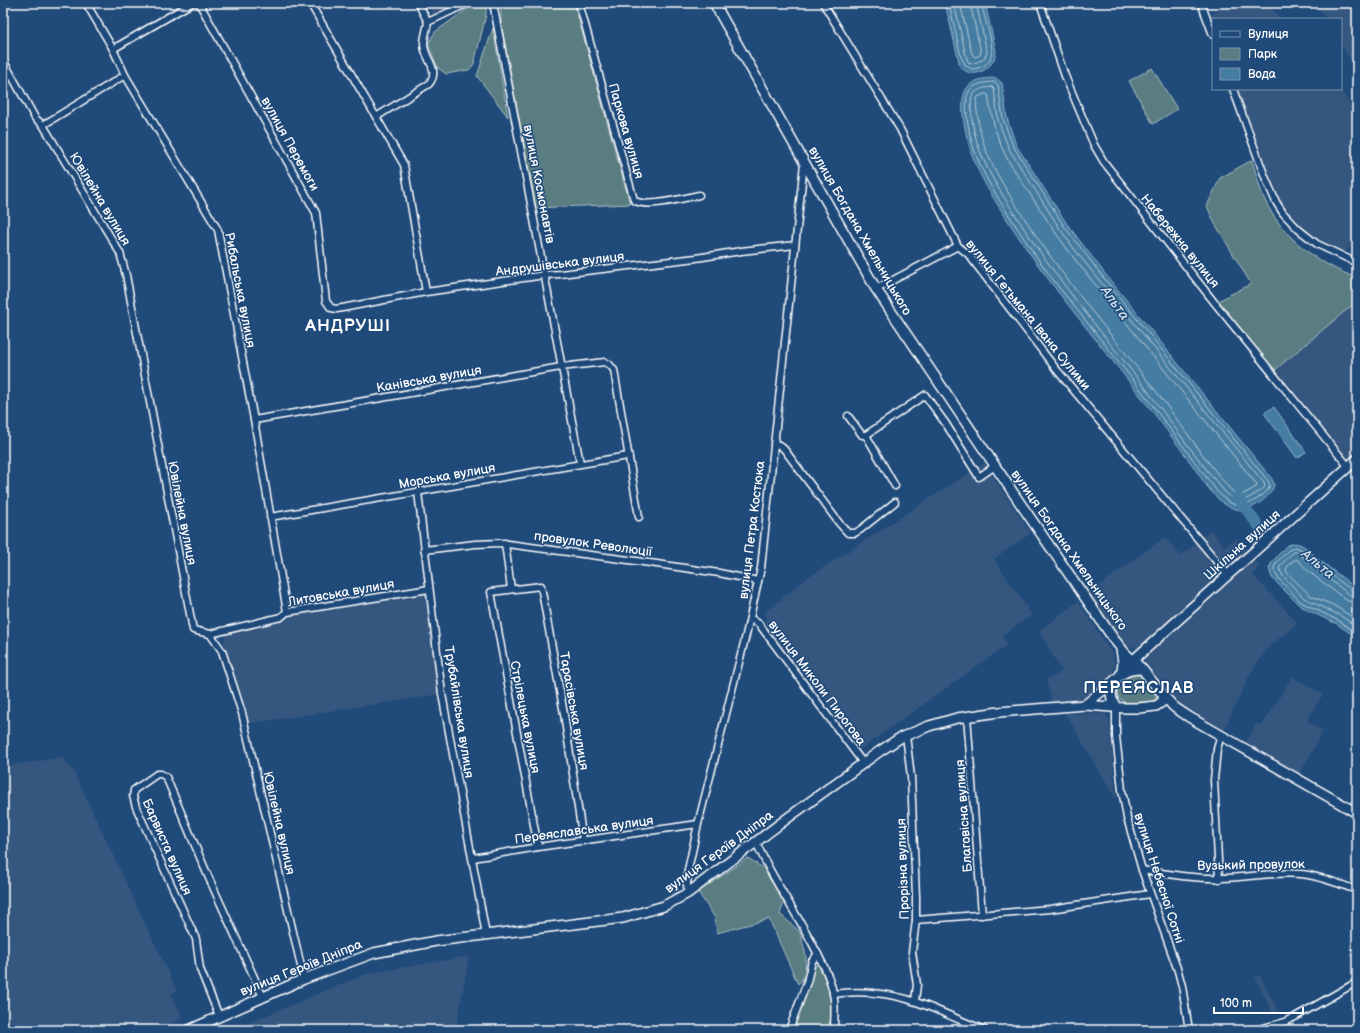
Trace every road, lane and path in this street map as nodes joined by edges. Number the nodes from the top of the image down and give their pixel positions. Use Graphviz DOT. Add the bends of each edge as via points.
graph roads {
  1 [pos="86,3"];
  2 [pos="192,3"];
  3 [pos="199,3"];
  4 [pos="310,3"];
  5 [pos="418,3"];
  6 [pos="468,3"];
  7 [pos="493,3"];
  8 [pos="579,3"];
  9 [pos="714,3"];
  10 [pos="823,3"];
  11 [pos="1040,3"];
  12 [pos="1201,3"];
  13 [pos="428,22"];
  14 [pos="1212,32"];
  15 [pos="113,50"];
  16 [pos="3,60"];
  17 [pos="125,75"];
  18 [pos="1233,90"];
  19 [pos="376,117"];
  20 [pos="43,125"];
  21 [pos="804,163"];
  22 [pos="699,195"];
  23 [pos="795,245"];
  24 [pos="958,246"];
  25 [pos="1357,263"];
  26 [pos="545,275"];
  27 [pos="876,289"];
  28 [pos="426,292"];
  29 [pos="329,306"];
  30 [pos="561,367"];
  31 [pos="848,416"];
  32 [pos="254,420"];
  33 [pos="866,435"];
  34 [pos="774,444"];
  35 [pos="628,456"];
  36 [pos="1357,459"];
  37 [pos="580,464"];
  38 [pos="995,466"];
  39 [pos="1348,466"];
  40 [pos="895,486"];
  41 [pos="418,492"];
  42 [pos="895,502"];
  43 [pos="270,517"];
  44 [pos="639,517"];
  45 [pos="505,543"];
  46 [pos="424,550"];
  47 [pos="1228,575"];
  48 [pos="758,581"];
  49 [pos="429,588"];
  50 [pos="511,589"];
  51 [pos="287,612"];
  52 [pos="750,618"];
  53 [pos="210,634"];
  54 [pos="1121,648"];
  55 [pos="1144,651"];
  56 [pos="1132,661"];
  57 [pos="1142,669"];
  58 [pos="1118,678"];
  59 [pos="1164,696"];
  60 [pos="1085,706"];
  61 [pos="1156,706"];
  62 [pos="1116,708"];
  63 [pos="1177,709"];
  64 [pos="967,716"];
  65 [pos="906,735"];
  66 [pos="1221,735"];
  67 [pos="863,763"];
  68 [pos="1357,813"];
  69 [pos="698,824"];
  70 [pos="583,841"];
  71 [pos="756,842"];
  72 [pos="538,847"];
  73 [pos="473,858"];
  74 [pos="1142,870"];
  75 [pos="1219,878"];
  76 [pos="1357,890"];
  77 [pos="688,893"];
  78 [pos="1150,894"];
  79 [pos="982,915"];
  80 [pos="916,920"];
  81 [pos="486,935"];
  82 [pos="818,954"];
  83 [pos="304,979"];
  84 [pos="1357,982"];
  85 [pos="833,994"];
  86 [pos="263,997"];
  87 [pos="915,1001"];
  88 [pos="219,1016"];
  89 [pos="189,1030"];
  90 [pos="789,1030"];
  91 [pos="834,1030"];
  92 [pos="985,1030"];
  93 [pos="1189,1030"];
  94 [pos="1255,1030"];
  1 -- 15 [label="street, Рибальська вулиця"];
  2 -- 15 [label="street"];
  3 -- 29 [label="street, вулиця Перемоги" via="316,213 326,301"];
  4 -- 19 [label="street"];
  5 -- 13 [label="street"];
  6 -- 13 [label="street"];
  7 -- 26 [label="street, вулиця Космонавтів"];
  8 -- 22 [label="street, Паркова вулиця" via="634,200 640,203 653,203"];
  9 -- 21 [label="main road, вулиця Богдана Хмельницького"];
  10 -- 24 [label="street, вулиця Гетьмана Івана Сулими" via="900,129"];
  11 -- 39 [label="street, Набережна вулиця" via="1065,76 1094,146 1104,162"];
  12 -- 14 [label="street"];
  13 -- 19 [label="street" via="424,45 433,71 432,80"];
  15 -- 17 [label="street, Рибальська вулиця"];
  16 -- 20 [label="street, Ювілейна вулиця" via="35,118"];
  17 -- 20 [label="street"];
  17 -- 32 [label="street, Рибальська вулиця" via="218,230"];
  18 -- 25 [label="street" via="1264,177 1281,209 1309,238"];
  19 -- 28 [label="street" via="404,165"];
  20 -- 53 [label="street, Ювілейна вулиця" via="120,253 193,630"];
  21 -- 23 [label="street, вулиця Петра Костюка"];
  21 -- 27 [label="main road, вулиця Богдана Хмельницького"];
  23 -- 26 [label="street, Андрушівська вулиця" via="637,266"];
  23 -- 34 [label="street, вулиця Петра Костюка"];
  24 -- 27 [label="street"];
  24 -- 47 [label="street, вулиця Гетьмана Івана Сулими" via="968,254 1056,369"];
  26 -- 28 [label="street, Андрушівська вулиця"];
  26 -- 30 [label="street, вулиця Космонавтів"];
  27 -- 38 [label="main road, вулиця Богдана Хмельницького"];
  28 -- 29 [label="street, Андрушівська вулиця" via="337,310"];
  30 -- 32 [label="street, Канівська вулиця"];
  30 -- 35 [label="street, Канівська вулиця" via="602,362 608,363 614,370"];
  30 -- 37 [label="street, вулиця Космонавтів"];
  31 -- 33 [label="street" via="862,435"];
  32 -- 43 [label="street, Рибальська вулиця"];
  33 -- 38 [label="street, вулиця Богдана Хмельницького" via="925,395 979,477"];
  33 -- 40 [label="street"];
  34 -- 42 [label="street" via="784,449 848,533 860,530"];
  34 -- 48 [label="street, вулиця Петра Костюка"];
  35 -- 37 [label="street, Морська вулиця"];
  35 -- 44 [label="street"];
  36 -- 39 [label="main road, Шкільна вулиця"];
  37 -- 41 [label="street, Морська вулиця"];
  38 -- 54 [label="main road, вулиця Богдана Хмельницького"];
  39 -- 47 [label="main road, Шкільна вулиця"];
  41 -- 43 [label="street, Морська вулиця"];
  41 -- 46 [label="street, Трубайлівська вулиця"];
  43 -- 51 [label="street, Рибальська вулиця"];
  45 -- 46 [label="street, провулок Революції" via="493,542"];
  45 -- 48 [label="street, провулок Революції" via="720,573"];
  45 -- 50 [label="street"];
  46 -- 49 [label="street, Трубайлівська вулиця"];
  47 -- 55 [label="main road, Шкільна вулиця"];
  48 -- 52 [label="street, вулиця Петра Костюка"];
  49 -- 51 [label="street, Литовська вулиця"];
  49 -- 73 [label="street, Трубайлівська вулиця" via="442,694"];
  50 -- 70 [label="street, Тарасівська вулиця" via="541,586"];
  50 -- 72 [label="street, Стрілецька вулиця" via="490,592"];
  51 -- 53 [label="street, Литовська вулиця" via="281,616"];
  52 -- 67 [label="street, вулиця Миколи Пирогова" via="759,624"];
  52 -- 69 [label="street, вулиця Петра Костюка"];
  53 -- 83 [label="street, Ювілейна вулиця" via="222,651 242,713"];
  54 -- 55 [label="main road, вулиця Богдана Хмельницького" via="1132,652"];
  54 -- 56 [label="main road, вулиця Богдана Хмельницького"];
  54 -- 58 [label="main road, вулиця Богдана Хмельницького" via="1123,663"];
  55 -- 56 [label="main road, Шкільна вулиця"];
  55 -- 57 [label="main road"];
  56 -- 57 [label="main road, вулиця Богдана Хмельницького"];
  56 -- 58 [label="main road, Шкільна вулиця"];
  57 -- 58 [label="main road" via="1131,669"];
  57 -- 59 [label="main road, вулиця Богдана Хмельницького"];
  58 -- 60 [label="main road"];
  58 -- 62 [label="main road, вулиця Богдана Хмельницького" via="1111,690"];
  59 -- 61 [label="main road" via="1162,702"];
  59 -- 63 [label="main road"];
  60 -- 62 [label="main road, вулиця Героїв Дніпра"];
  60 -- 64 [label="main road, вулиця Героїв Дніпра" via="1024,709"];
  61 -- 62 [label="main road, вулиця Героїв Дніпра"];
  61 -- 63 [label="main road"];
  62 -- 74 [label="street, вулиця Небесної Сотні" via="1116,736 1123,801"];
  63 -- 66 [label="main road"];
  64 -- 65 [label="main road, вулиця Героїв Дніпра"];
  64 -- 79 [label="street, Благовісна вулиця"];
  65 -- 67 [label="main road, вулиця Героїв Дніпра"];
  65 -- 80 [label="street, Прорізна вулиця" via="911,777"];
  66 -- 68 [label="main road"];
  66 -- 75 [label="street" via="1214,776"];
  67 -- 71 [label="main road, вулиця Героїв Дніпра"];
  69 -- 70 [label="street, Переяславська вулиця"];
  69 -- 77 [label="street, вулиця Петра Костюка" via="688,870"];
  70 -- 72 [label="street, Переяславська вулиця"];
  71 -- 77 [label="main road, вулиця Героїв Дніпра"];
  71 -- 82 [label="street"];
  72 -- 73 [label="street, Переяславська вулиця"];
  73 -- 81 [label="street, Трубайлівська вулиця"];
  74 -- 75 [label="street, Вузький провулок"];
  74 -- 78 [label="street, вулиця Небесної Сотні"];
  75 -- 76 [label="street, Вузький провулок" via="1277,873 1302,874"];
  77 -- 81 [label="main road, вулиця Героїв Дніпра" via="656,909 624,918"];
  78 -- 79 [label="street" via="1050,909"];
  78 -- 93 [label="street, вулиця Небесної Сотні" via="1180,978"];
  79 -- 80 [label="street"];
  80 -- 87 [label="street, Прорізна вулиця" via="912,952 917,985"];
  81 -- 83 [label="main road, вулиця Героїв Дніпра" via="436,941 374,953"];
  82 -- 85 [label="street"];
  82 -- 90 [label="street" via="812,961"];
  83 -- 86 [label="main road, вулиця Героїв Дніпра"];
  84 -- 94 [label="street" via="1295,1017"];
  85 -- 87 [label="street" via="870,993"];
  85 -- 91 [label="street"];
  86 -- 88 [label="main road, вулиця Героїв Дніпра"];
  86 -- 88 [label="street, Барвиста вулиця" via="166,777 157,774 134,790 133,796 196,939 200,969"];
  87 -- 92 [label="street"];
  88 -- 89 [label="main road, вулиця Героїв Дніпра"];
}
